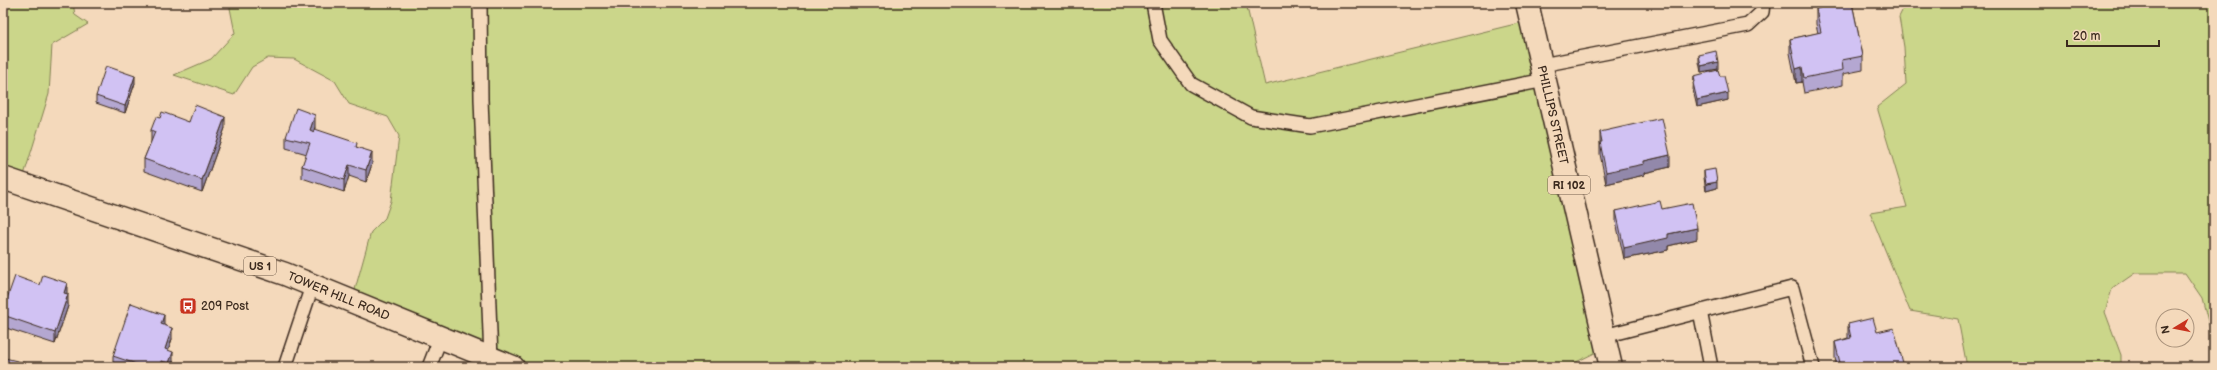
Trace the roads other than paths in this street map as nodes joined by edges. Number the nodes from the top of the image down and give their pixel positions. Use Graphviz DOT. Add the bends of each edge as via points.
graph roads {
  1 [pos="480,3"];
  2 [pos="1153,3"];
  3 [pos="1527,3"];
  4 [pos="1763,3"];
  5 [pos="1543,72"];
  6 [pos="3,178"];
  7 [pos="312,286"];
  8 [pos="1700,311"];
  9 [pos="1604,336"];
  10 [pos="440,339"];
  11 [pos="491,359"];
  12 [pos="285,367"];
  13 [pos="429,367"];
  14 [pos="513,367"];
  15 [pos="1611,367"];
  16 [pos="1711,367"];
  17 [pos="1813,367"];
  1 -- 11 [label="lane"];
  2 -- 5 [label="lane" via="1160,40 1191,84 1251,117 1310,126"];
  3 -- 5 [label="main road, PHILLIPS STREET / RI 102"];
  4 -- 5 [label="lane" via="1762,12 1748,26"];
  5 -- 9 [label="main road, PHILLIPS STREET / RI 102"];
  6 -- 7 [label="main road, TOWER HILL ROAD / US 1"];
  7 -- 10 [label="main road, TOWER HILL ROAD / US 1"];
  7 -- 12 [label="lane"];
  8 -- 9 [label="lane"];
  8 -- 16 [label="lane"];
  8 -- 17 [label="lane" via="1792,288"];
  9 -- 15 [label="main road, PHILLIPS STREET / RI 102"];
  10 -- 11 [label="main road, TOWER HILL ROAD / US 1"];
  10 -- 13 [label="lane"];
  11 -- 14 [label="main road, TOWER HILL ROAD / US 1"];
}
